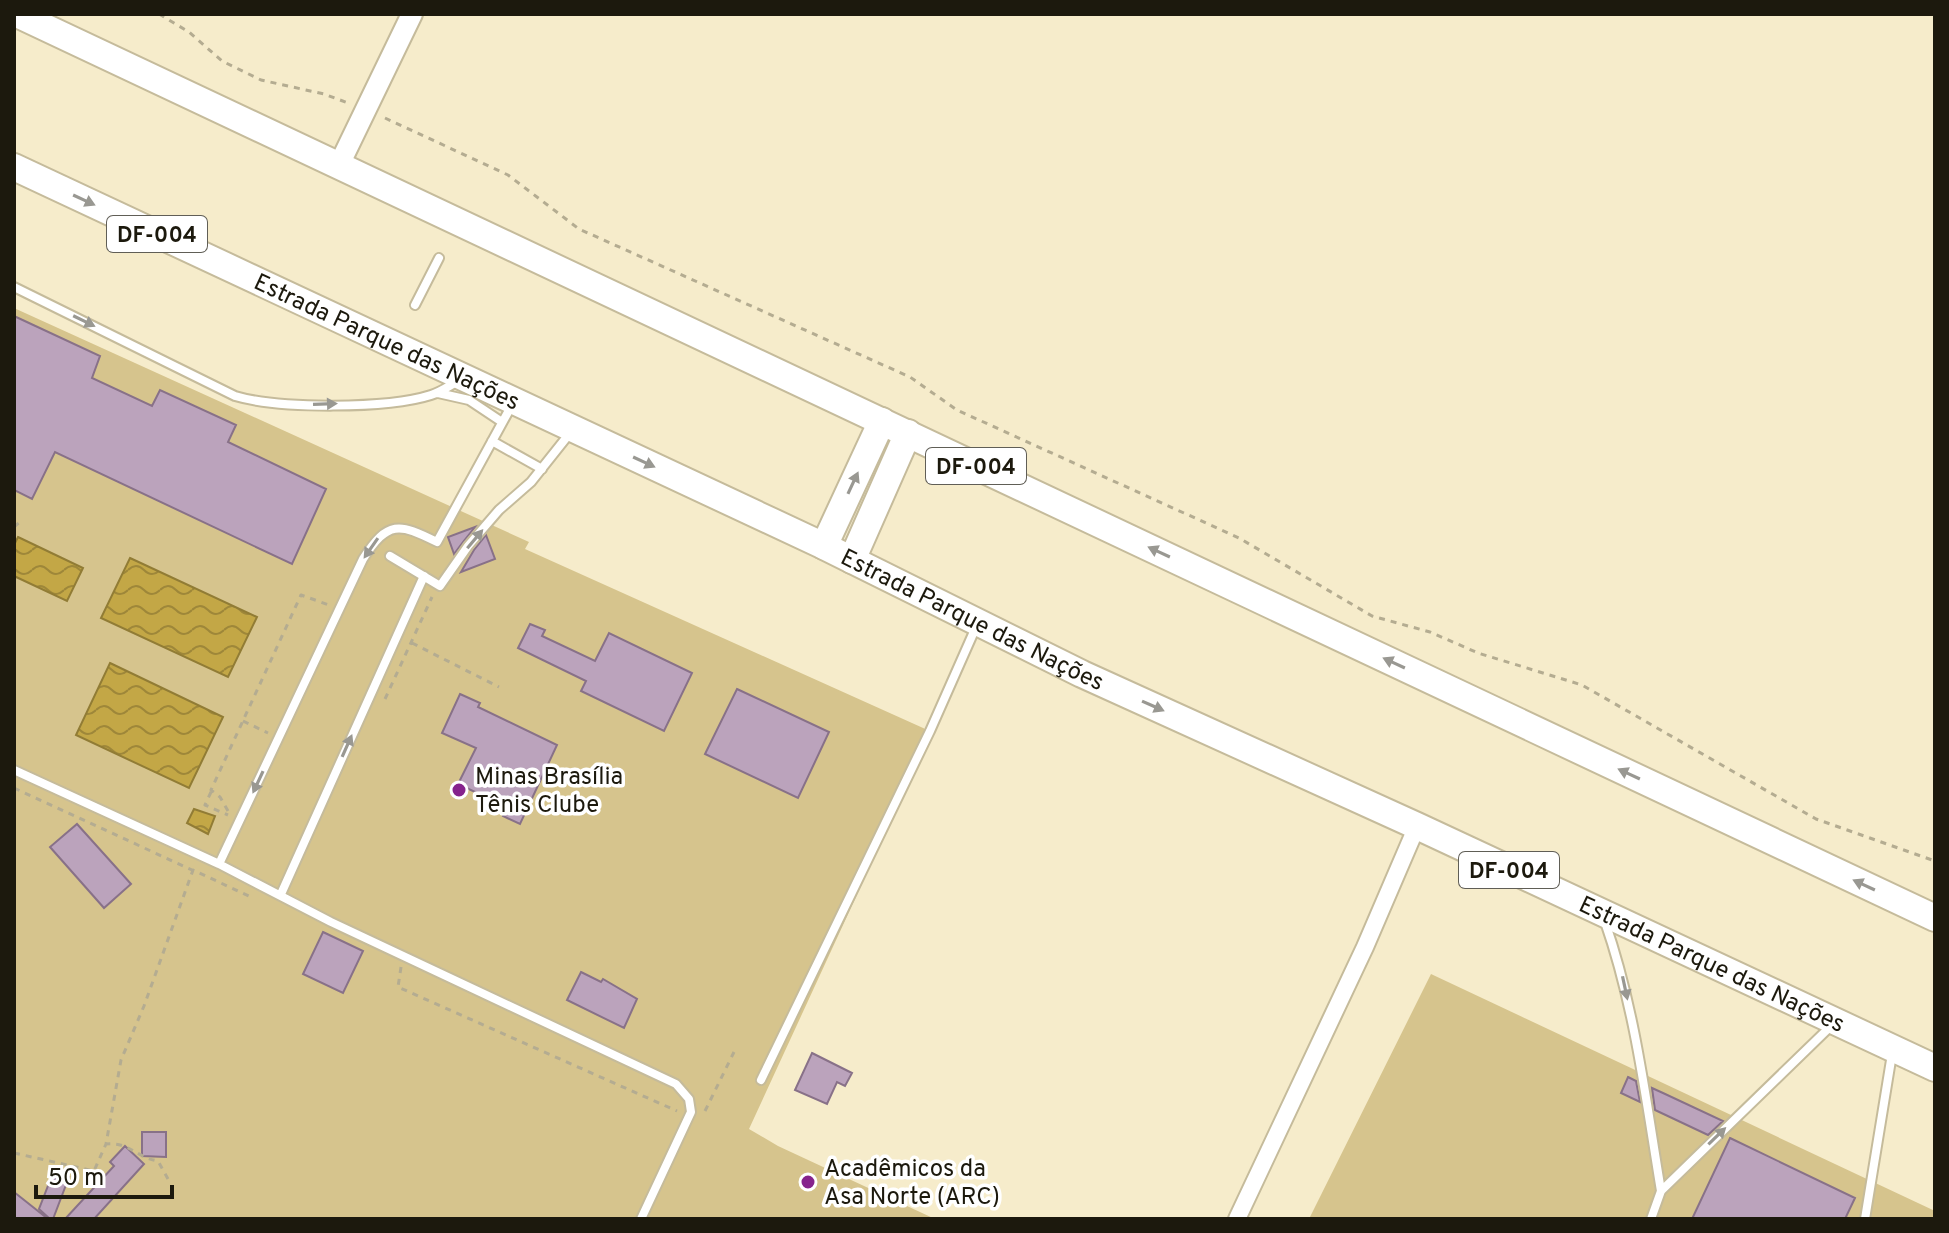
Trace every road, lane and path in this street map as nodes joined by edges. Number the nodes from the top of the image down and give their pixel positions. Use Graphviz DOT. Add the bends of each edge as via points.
graph roads {
  1 [pos="17,14"];
  2 [pos="159,14"];
  3 [pos="412,14"];
  4 [pos="365,109"];
  5 [pos="339,165"];
  6 [pos="14,167"];
  7 [pos="439,258"];
  8 [pos="14,287"];
  9 [pos="415,305"];
  10 [pos="463,378"];
  11 [pos="437,393"];
  12 [pos="508,412"];
  13 [pos="882,421"];
  14 [pos="573,429"];
  15 [pos="908,433"];
  16 [pos="492,441"];
  17 [pos="542,469"];
  18 [pos="21,521"];
  19 [pos="14,527"];
  20 [pos="824,546"];
  21 [pos="390,556"];
  22 [pos="852,560"];
  23 [pos="424,576"];
  24 [pos="437,586"];
  25 [pos="339,609"];
  26 [pos="977,622"];
  27 [pos="412,643"];
  28 [pos="499,687"];
  29 [pos="379,711"];
  30 [pos="243,721"];
  31 [pos="279,738"];
  32 [pos="14,770"];
  33 [pos="14,788"];
  34 [pos="211,790"];
  35 [pos="228,815"];
  36 [pos="223,826"];
  37 [pos="1417,826"];
  38 [pos="205,858"];
  39 [pos="1935,861"];
  40 [pos="219,864"];
  41 [pos="193,870"];
  42 [pos="281,894"];
  43 [pos="262,903"];
  44 [pos="1602,914"];
  45 [pos="1935,918"];
  46 [pos="401,967"];
  47 [pos="1836,1021"];
  48 [pos="1893,1048"];
  49 [pos="1935,1068"];
  50 [pos="761,1080"];
  51 [pos="679,1112"];
  52 [pos="106,1144"];
  53 [pos="14,1153"];
  54 [pos="168,1179"];
  55 [pos="1661,1191"];
  56 [pos="641,1219"];
  57 [pos="1237,1219"];
  58 [pos="1651,1219"];
  59 [pos="1865,1219"];
  1 -- 5 [label="highway, DF-004"];
  2 -- 4 [label="path" via="222,61 261,80"];
  3 -- 4 [label="street"];
  4 -- 5 [label="street"];
  4 -- 39 [label="path" via="508,175 579,229 910,377 957,410 1239,538 1372,616 1582,685 1816,819"];
  5 -- 13 [label="highway, DF-004"];
  6 -- 10 [label="highway, Estrada Parque das Nações / DF-004, one-way"];
  7 -- 9 [label="lane"];
  8 -- 11 [label="lane, one-way" via="256,402 381,403"];
  10 -- 11 [label="lane"];
  10 -- 12 [label="highway, Estrada Parque das Nações / DF-004"];
  11 -- 12 [label="lane"];
  12 -- 14 [label="highway, Estrada Parque das Nações / DF-004"];
  12 -- 16 [label="lane"];
  13 -- 15 [label="highway, DF-004"];
  20 -- 13 [label="highway, one-way"];
  14 -- 17 [label="lane"];
  14 -- 20 [label="highway, Estrada Parque das Nações / DF-004, one-way"];
  15 -- 22 [label="highway"];
  45 -- 15 [label="highway, DF-004, one-way"];
  16 -- 17 [label="lane"];
  16 -- 25 [label="lane, one-way" via="437,542 408,528 376,538"];
  24 -- 17 [label="lane, one-way" via="499,510"];
  18 -- 19 [label="path"];
  20 -- 22 [label="highway, Estrada Parque das Nações / DF-004"];
  21 -- 23 [label="lane"];
  22 -- 26 [label="highway, Estrada Parque das Nações / DF-004"];
  23 -- 24 [label="lane"];
  42 -- 23 [label="lane, one-way"];
  24 -- 27 [label="path"];
  25 -- 30 [label="path" via="301,595"];
  25 -- 31 [label="lane"];
  26 -- 37 [label="highway, Estrada Parque das Nações / DF-004, one-way"];
  26 -- 50 [label="lane"];
  27 -- 28 [label="path"];
  27 -- 29 [label="path"];
  30 -- 31 [label="path"];
  30 -- 34 [label="path"];
  31 -- 40 [label="lane, one-way"];
  32 -- 38 [label="lane"];
  33 -- 41 [label="path"];
  34 -- 35 [label="path"];
  34 -- 35 [label="path" via="205,805"];
  35 -- 36 [label="path"];
  37 -- 44 [label="highway, Estrada Parque das Nações / DF-004"];
  37 -- 57 [label="street"];
  38 -- 40 [label="lane"];
  38 -- 41 [label="path"];
  40 -- 42 [label="lane"];
  41 -- 43 [label="path"];
  41 -- 52 [label="path" via="121,1060"];
  42 -- 56 [label="lane" via="670,1080 683,1091 691,1106 689,1117"];
  44 -- 47 [label="highway, Estrada Parque das Nações / DF-004"];
  44 -- 55 [label="lane, one-way" via="1623,980"];
  46 -- 51 [label="path" via="398,987"];
  47 -- 48 [label="highway, Estrada Parque das Nações / DF-004"];
  55 -- 47 [label="lane, one-way"];
  48 -- 49 [label="highway, Estrada Parque das Nações / DF-004"];
  48 -- 59 [label="lane"];
  52 -- 53 [label="path" via="94,1171"];
  52 -- 54 [label="path" via="115,1142 158,1161"];
  55 -- 58 [label="lane"];
}
